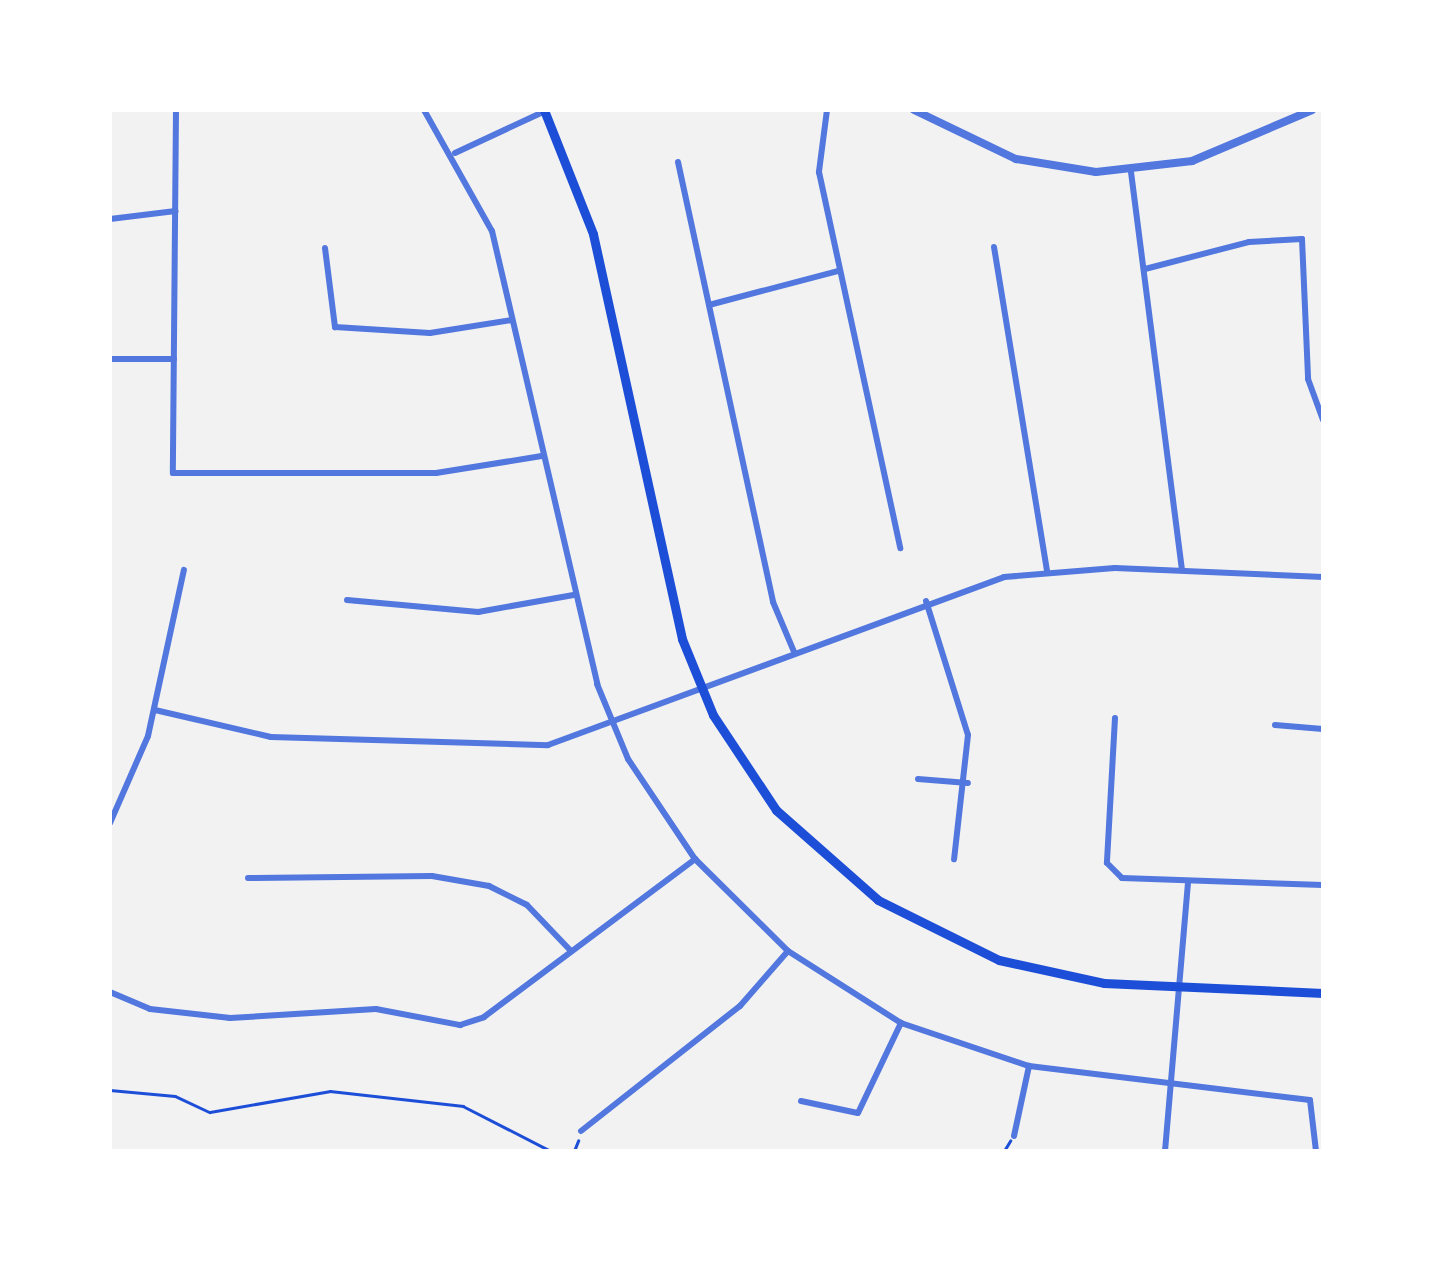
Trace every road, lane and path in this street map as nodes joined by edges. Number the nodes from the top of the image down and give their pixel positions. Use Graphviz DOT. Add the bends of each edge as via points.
graph roads {
  1 [pos="176,110"];
  2 [pos="424,110"];
  3 [pos="545,110"];
  4 [pos="827,110"];
  5 [pos="914,110"];
  6 [pos="1312,110"];
  7 [pos="455,153"];
  8 [pos="678,162"];
  9 [pos="1131,172"];
  10 [pos="176,212"];
  11 [pos="110,220"];
  12 [pos="994,247"];
  13 [pos="325,248"];
  14 [pos="1145,269"];
  15 [pos="838,271"];
  16 [pos="709,305"];
  17 [pos="512,320"];
  18 [pos="110,359"];
  19 [pos="174,359"];
  20 [pos="1323,420"];
  21 [pos="542,456"];
  22 [pos="900,548"];
  23 [pos="184,570"];
  24 [pos="1182,570"];
  25 [pos="1046,571"];
  26 [pos="1323,578"];
  27 [pos="573,595"];
  28 [pos="347,600"];
  29 [pos="926,601"];
  30 [pos="795,654"];
  31 [pos="702,692"];
  32 [pos="155,710"];
  33 [pos="1115,718"];
  34 [pos="1276,725"];
  35 [pos="612,726"];
  36 [pos="1323,729"];
  37 [pos="918,779"];
  38 [pos="968,783"];
  39 [pos="110,823"];
  40 [pos="695,859"];
  41 [pos="954,859"];
  42 [pos="248,878"];
  43 [pos="1188,884"];
  44 [pos="1323,885"];
  45 [pos="571,951"];
  46 [pos="788,951"];
  47 [pos="1182,986"];
  48 [pos="110,992"];
  49 [pos="1323,993"];
  50 [pos="901,1023"];
  51 [pos="1030,1066"];
  52 [pos="1178,1080"];
  53 [pos="110,1090"];
  54 [pos="801,1101"];
  55 [pos="582,1130"];
  56 [pos="1014,1136"];
  57 [pos="551,1151"];
  58 [pos="574,1151"];
  59 [pos="1166,1151"];
  60 [pos="1316,1151"];
  1 -- 10 [label="street"];
  2 -- 7 [label="street"];
  3 -- 7 [label="street"];
  3 -- 31 [label="main road" via="593,234 666,580"];
  4 -- 15 [label="street" via="819,172"];
  5 -- 9 [label="street" via="1016,159"];
  6 -- 9 [label="street" via="1218,152"];
  7 -- 17 [label="street" via="492,231"];
  8 -- 16 [label="street"];
  9 -- 14 [label="street"];
  10 -- 11 [label="street"];
  10 -- 19 [label="street"];
  12 -- 25 [label="street"];
  13 -- 17 [label="street" via="336,327 430,334"];
  14 -- 20 [label="street" via="1249,242 1302,239 1308,379"];
  14 -- 24 [label="street"];
  15 -- 16 [label="street"];
  15 -- 22 [label="street"];
  16 -- 30 [label="street" via="773,602"];
  17 -- 21 [label="street"];
  18 -- 19 [label="street"];
  19 -- 21 [label="street" via="173,473 436,473"];
  21 -- 27 [label="street"];
  23 -- 32 [label="street"];
  24 -- 25 [label="street"];
  24 -- 26 [label="street"];
  25 -- 29 [label="street"];
  27 -- 28 [label="street" via="478,612"];
  27 -- 35 [label="street"];
  29 -- 30 [label="street"];
  29 -- 38 [label="street" via="960,690"];
  30 -- 31 [label="street"];
  31 -- 35 [label="street"];
  31 -- 47 [label="main road" via="776,810 908,918 1030,969"];
  32 -- 35 [label="street" via="271,737 430,743 548,745"];
  32 -- 39 [label="street"];
  33 -- 43 [label="street" via="1107,863 1122,878"];
  34 -- 36 [label="street"];
  35 -- 40 [label="street"];
  37 -- 38 [label="street"];
  38 -- 41 [label="street"];
  40 -- 45 [label="street"];
  40 -- 46 [label="street"];
  42 -- 45 [label="street" via="432,876 489,886 527,904"];
  43 -- 44 [label="street"];
  43 -- 47 [label="street"];
  45 -- 48 [label="street" via="460,1025 376,1009 230,1018 150,1009"];
  46 -- 50 [label="street"];
  46 -- 55 [label="street" via="740,1006"];
  47 -- 49 [label="main road"];
  47 -- 52 [label="street"];
  50 -- 51 [label="street"];
  50 -- 54 [label="street" via="858,1112"];
  51 -- 52 [label="street"];
  51 -- 56 [label="street"];
  52 -- 59 [label="street"];
  52 -- 60 [label="street" via="1310,1100"];
  53 -- 57 [label="path" via="174,1096 210,1112 330,1091 463,1106"];
  55 -- 58 [label="path"];
}
